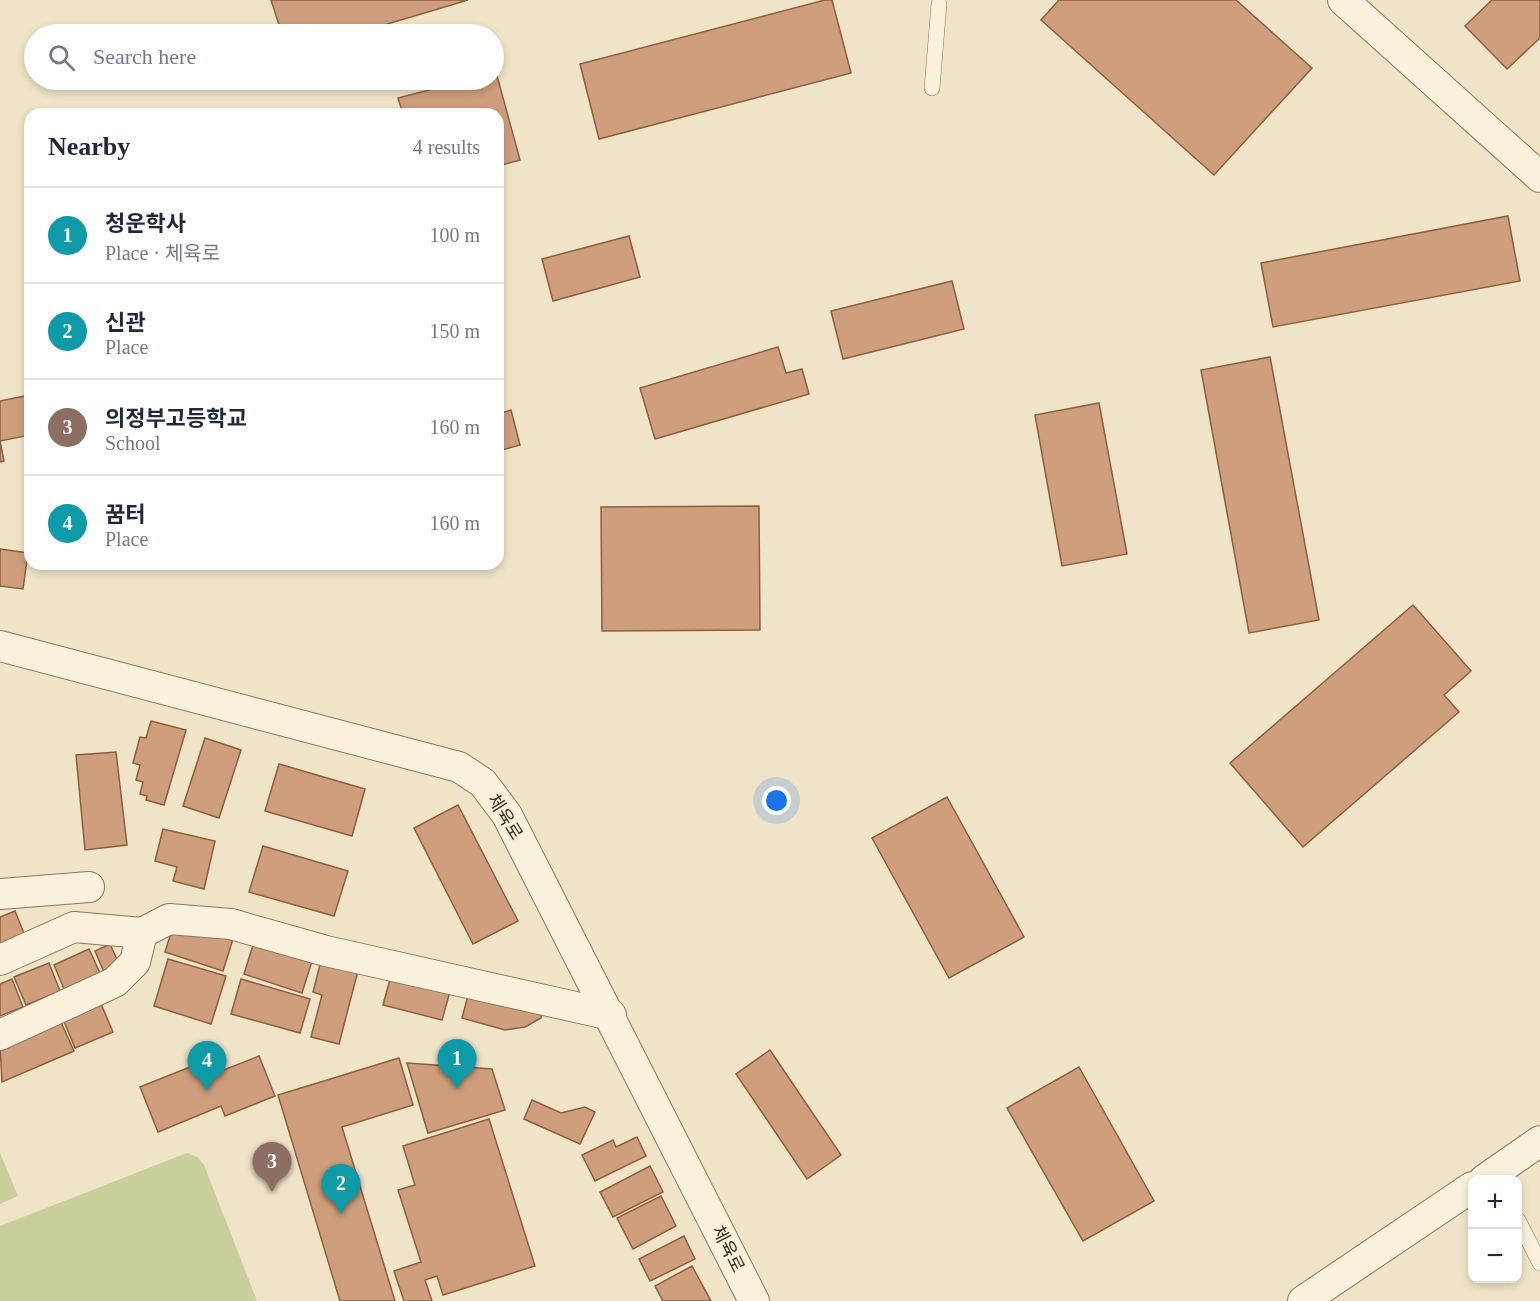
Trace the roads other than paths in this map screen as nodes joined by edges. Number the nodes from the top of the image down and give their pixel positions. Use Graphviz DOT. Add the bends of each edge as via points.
graph roads {
  1 [pos="1343,0"];
  2 [pos="939,4"];
  3 [pos="932,88"];
  4 [pos="1540,177"];
  5 [pos="0,646"];
  6 [pos="88,887"];
  7 [pos="0,894"];
  8 [pos="142,933"];
  9 [pos="0,960"];
  10 [pos="611,1015"];
  11 [pos="0,1035"];
  12 [pos="1540,1141"];
  13 [pos="1493,1175"];
  14 [pos="1468,1192"];
  15 [pos="1522,1228"];
  16 [pos="1540,1263"];
  17 [pos="754,1301"];
  18 [pos="1303,1301"];
  1 -- 4 [label="street"];
  2 -- 3 [label="lane"];
  5 -- 10 [label="street, 체육로" via="459,767 483,783 507,815"];
  6 -- 7 [label="street"];
  8 -- 9 [label="street" via="74,927"];
  8 -- 10 [label="street" via="169,919 231,924 326,951"];
  8 -- 11 [label="street" via="135,962 115,982"];
  10 -- 17 [label="street, 체육로"];
  12 -- 13 [label="street"];
  14 -- 18 [label="street"];
  15 -- 16 [label="lane"];
}
